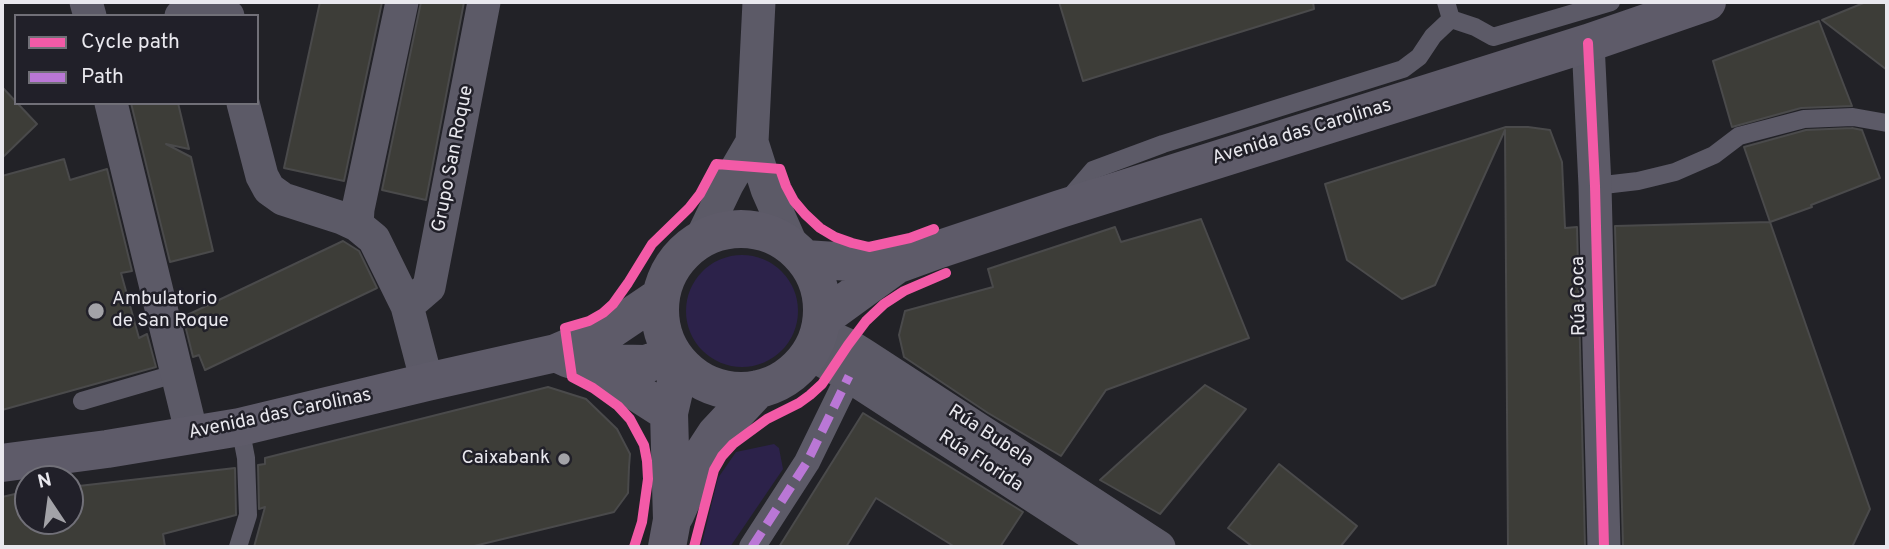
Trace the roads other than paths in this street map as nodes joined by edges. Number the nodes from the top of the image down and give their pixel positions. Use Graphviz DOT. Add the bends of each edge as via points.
graph roads {
  1 [pos="402,2"];
  2 [pos="484,2"];
  3 [pos="759,2"];
  4 [pos="1446,2"];
  5 [pos="1611,2"];
  6 [pos="1707,2"];
  7 [pos="184,14"];
  8 [pos="225,14"];
  9 [pos="1451,19"];
  10 [pos="1588,43"];
  11 [pos="111,105"];
  12 [pos="244,105"];
  13 [pos="1887,123"];
  14 [pos="752,142"];
  15 [pos="1595,186"];
  16 [pos="1060,209"];
  17 [pos="357,225"];
  18 [pos="702,237"];
  19 [pos="799,253"];
  20 [pos="896,265"];
  21 [pos="661,296"];
  22 [pos="407,306"];
  23 [pos="817,334"];
  24 [pos="573,358"];
  25 [pos="676,360"];
  26 [pos="178,373"];
  27 [pos="849,376"];
  28 [pos="427,382"];
  29 [pos="758,389"];
  30 [pos="82,401"];
  31 [pos="669,413"];
  32 [pos="240,427"];
  33 [pos="192,435"];
  34 [pos="2,463"];
  35 [pos="670,533"];
  36 [pos="238,547"];
  37 [pos="752,547"];
  38 [pos="1112,547"];
  39 [pos="1159,547"];
  40 [pos="1604,547"];
  1 -- 17 [label="street"];
  2 -- 22 [label="street, Grupo San Roque" via="429,287"];
  3 -- 14 [label="street"];
  4 -- 9 [label="lane"];
  5 -- 9 [label="lane" via="1493,37"];
  6 -- 10 [label="main road, Avenida das Carolinas"];
  7 -- 8 [label="street" via="194,6 206,5"];
  9 -- 16 [label="lane" via="1419,57 1402,69 1093,170"];
  10 -- 15 [label="street, Rúa Coca"];
  10 -- 16 [label="main road, Avenida das Carolinas"];
  11 -- 26 [label="street"];
  12 -- 17 [label="street" via="269,189 283,199"];
  13 -- 15 [label="lane" via="1853,117 1804,119 1739,136 1714,155 1675,173"];
  14 -- 18 [label="street"];
  14 -- 19 [label="street" via="767,189"];
  15 -- 40 [label="street, Rúa Coca"];
  16 -- 20 [label="main road, Avenida das Carolinas"];
  17 -- 22 [label="street" via="374,239"];
  18 -- 19 [label="main road" via="728,229 751,229 774,235"];
  18 -- 21 [label="main road" via="683,252 668,274"];
  19 -- 20 [label="main road"];
  19 -- 23 [label="main road" via="817,277 822,296"];
  20 -- 23 [label="main road"];
  21 -- 24 [label="main road" via="591,339"];
  21 -- 25 [label="main road" via="664,335"];
  22 -- 28 [label="street"];
  23 -- 27 [label="street, Rúa Florida"];
  23 -- 29 [label="main road" via="796,369"];
  23 -- 39 [label="street, Rúa Bubela" via="848,345"];
  24 -- 25 [label="main road" via="646,364"];
  24 -- 28 [label="main road, Avenida das Carolinas"];
  24 -- 31 [label="main road"];
  25 -- 29 [label="main road" via="714,388"];
  25 -- 31 [label="main road"];
  26 -- 30 [label="lane"];
  26 -- 33 [label="street"];
  27 -- 37 [label="street" via="807,462"];
  27 -- 38 [label="street, Rúa Florida"];
  28 -- 32 [label="main road, Avenida das Carolinas"];
  29 -- 35 [label="main road" via="701,457"];
  31 -- 35 [label="main road"];
  32 -- 33 [label="main road, Avenida das Carolinas"];
  32 -- 36 [label="lane" via="248,515"];
  33 -- 34 [label="main road, Avenida das Carolinas"];
}
